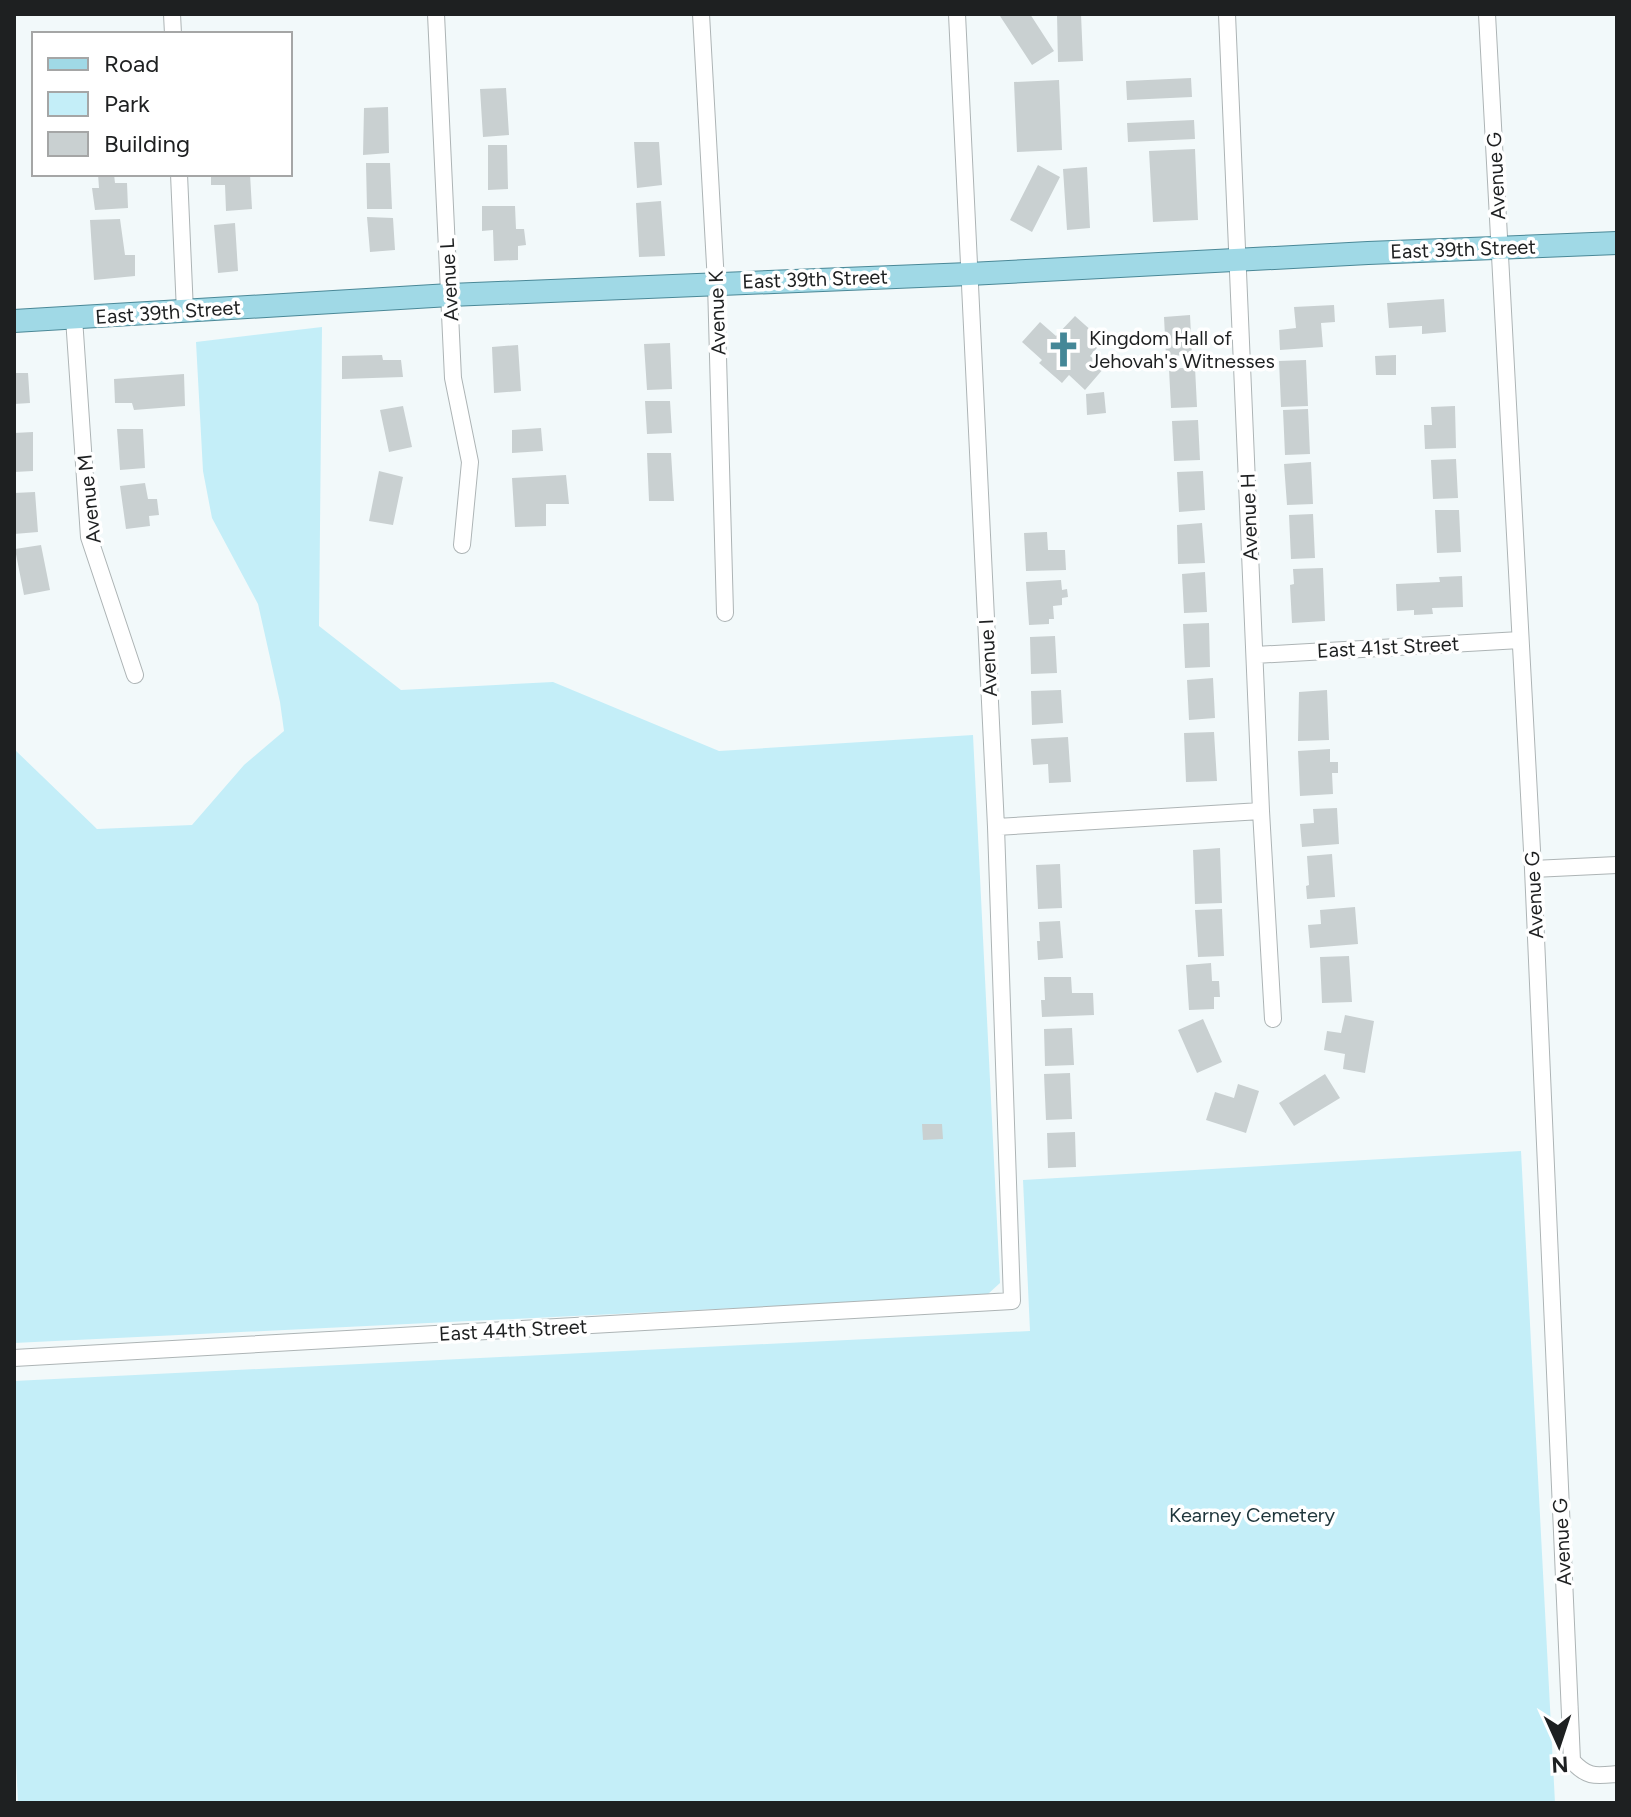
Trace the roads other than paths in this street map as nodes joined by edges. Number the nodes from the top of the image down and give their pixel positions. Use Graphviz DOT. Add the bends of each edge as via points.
graph roads {
  1 [pos="436,14"];
  2 [pos="701,14"];
  3 [pos="957,14"];
  4 [pos="1227,14"];
  5 [pos="1487,14"];
  6 [pos="179,176"];
  7 [pos="1617,243"];
  8 [pos="1500,248"];
  9 [pos="1238,261"];
  10 [pos="969,274"];
  11 [pos="716,283"];
  12 [pos="450,295"];
  13 [pos="185,312"];
  14 [pos="74,318"];
  15 [pos="14,321"];
  16 [pos="462,545"];
  17 [pos="725,613"];
  18 [pos="1520,640"];
  19 [pos="1255,655"];
  20 [pos="135,675"];
  21 [pos="1261,811"];
  22 [pos="996,827"];
  23 [pos="1617,865"];
  24 [pos="1533,869"];
  25 [pos="1273,1019"];
  26 [pos="1012,1301"];
  27 [pos="14,1358"];
  28 [pos="1617,1774"];
  1 -- 12 [label="street, Avenue L"];
  2 -- 11 [label="street, Avenue K"];
  3 -- 10 [label="street, Avenue I"];
  4 -- 9 [label="street, Avenue H"];
  5 -- 8 [label="street, Avenue G"];
  6 -- 13 [label="street"];
  7 -- 8 [label="main road, East 39th Street"];
  8 -- 9 [label="main road, East 39th Street"];
  8 -- 18 [label="street, Avenue G"];
  9 -- 10 [label="main road, East 39th Street"];
  9 -- 19 [label="street, Avenue H"];
  10 -- 11 [label="main road, East 39th Street"];
  10 -- 22 [label="street, Avenue I"];
  11 -- 12 [label="main road, East 39th Street"];
  11 -- 17 [label="street, Avenue K"];
  12 -- 13 [label="main road, East 39th Street"];
  12 -- 16 [label="street, Avenue L" via="453,378 470,462"];
  13 -- 14 [label="main road, East 39th Street"];
  14 -- 15 [label="main road, East 39th Street"];
  14 -- 20 [label="street, Avenue M" via="89,537"];
  18 -- 19 [label="street, East 41st Street"];
  18 -- 24 [label="street, Avenue G"];
  19 -- 21 [label="street, Avenue H"];
  21 -- 22 [label="street"];
  21 -- 25 [label="street, Avenue H"];
  22 -- 26 [label="street, Avenue I"];
  23 -- 24 [label="street"];
  24 -- 28 [label="street, Avenue G" via="1572,1761 1593,1776"];
  26 -- 27 [label="street, East 44th Street"];
}
